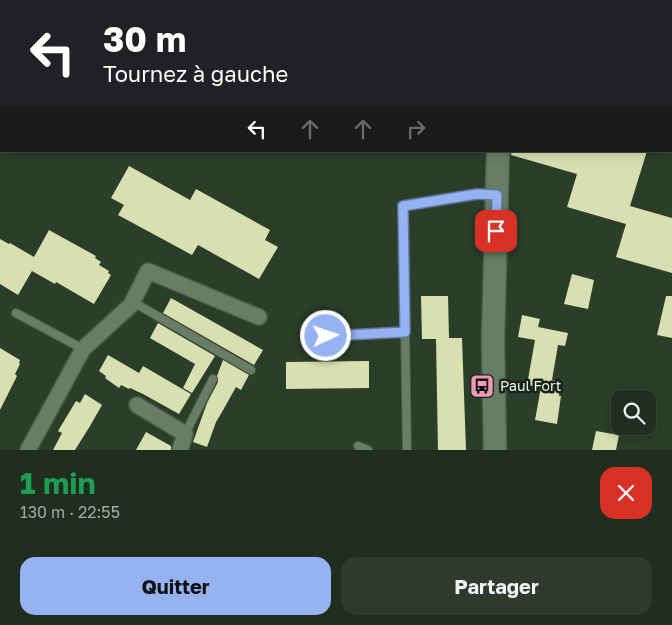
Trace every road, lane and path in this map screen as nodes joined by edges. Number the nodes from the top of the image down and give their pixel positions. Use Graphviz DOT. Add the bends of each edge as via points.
graph roads {
  1 [pos="498,152"];
  2 [pos="497,195"];
  3 [pos="133,302"];
  4 [pos="16,313"];
  5 [pos="259,316"];
  6 [pos="405,332"];
  7 [pos="306,337"];
  8 [pos="83,349"];
  9 [pos="251,370"];
  10 [pos="213,379"];
  11 [pos="136,406"];
  12 [pos="185,434"];
  13 [pos="358,446"];
  14 [pos="28,450"];
  15 [pos="180,450"];
  16 [pos="368,450"];
  17 [pos="407,450"];
  18 [pos="495,450"];
  1 -- 2 [label="main road"];
  2 -- 6 [label="lane" via="477,194 403,206"];
  2 -- 18 [label="main road" via="493,340"];
  3 -- 5 [label="street" via="148,270"];
  3 -- 8 [label="street"];
  3 -- 9 [label="lane"];
  4 -- 8 [label="lane"];
  6 -- 7 [label="lane"];
  6 -- 17 [label="lane"];
  8 -- 14 [label="street"];
  10 -- 12 [label="lane"];
  11 -- 12 [label="street"];
  12 -- 15 [label="street"];
  13 -- 16 [label="lane"];
}
